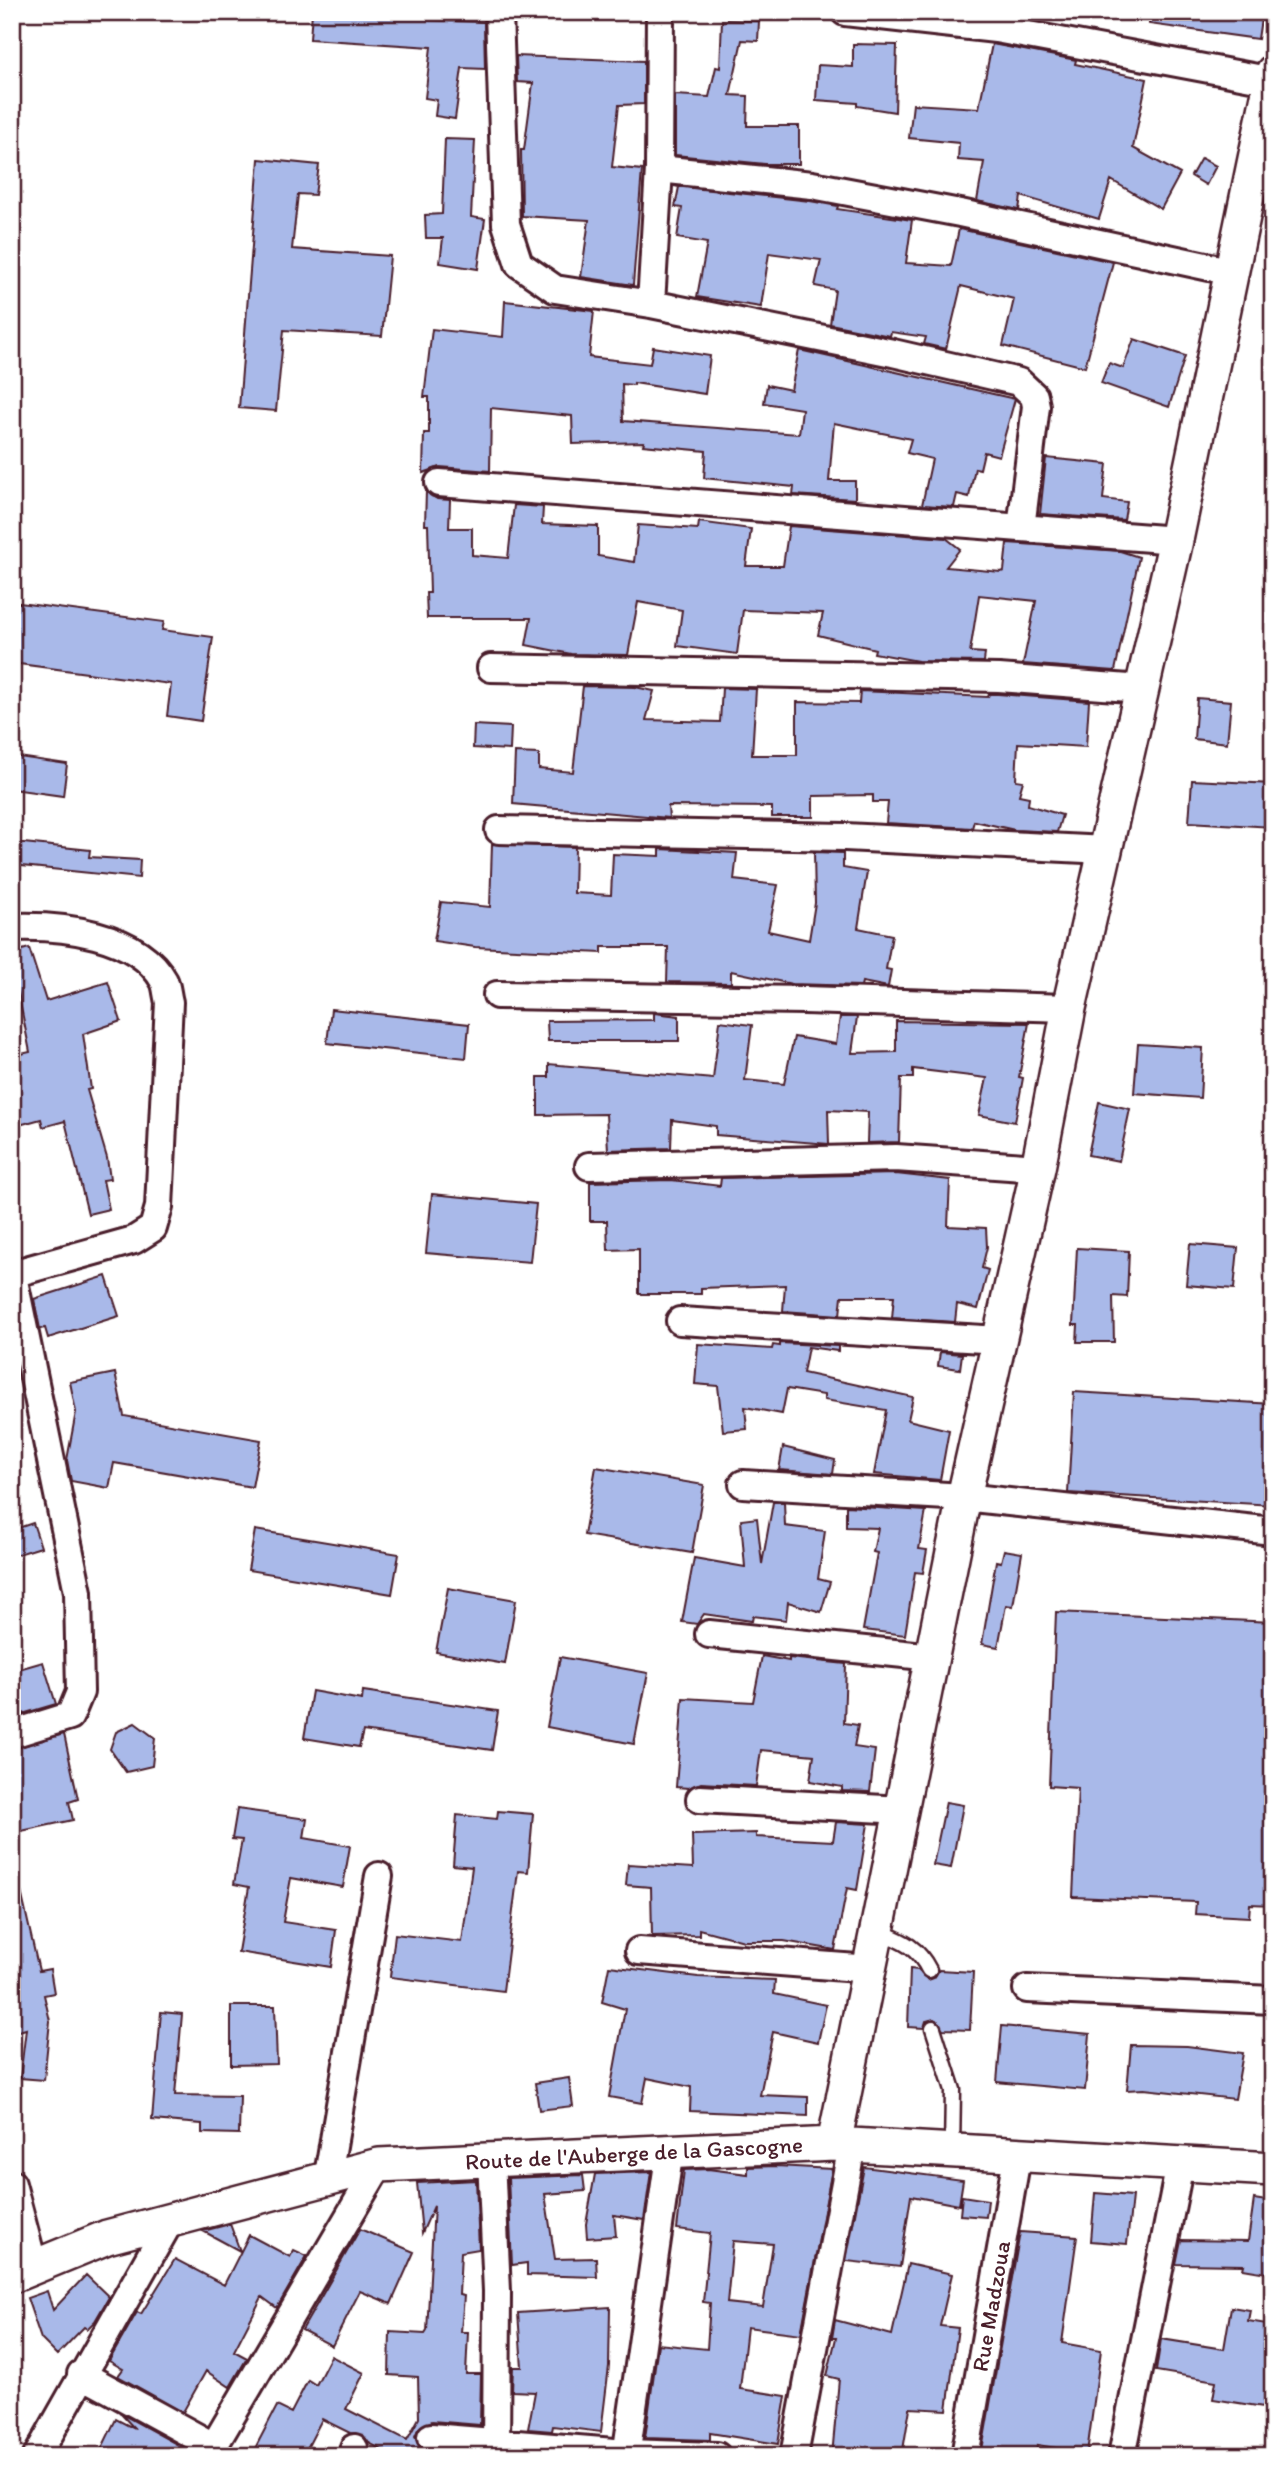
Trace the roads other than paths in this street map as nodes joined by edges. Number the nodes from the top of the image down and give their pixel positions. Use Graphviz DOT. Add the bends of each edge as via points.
graph roads {
  1 [pos="499,12"];
  2 [pos="660,12"];
  3 [pos="845,12"];
  4 [pos="996,20"];
  5 [pos="1272,78"];
  6 [pos="659,169"];
  7 [pos="1233,272"];
  8 [pos="651,304"];
  9 [pos="439,483"];
  10 [pos="1021,528"];
  11 [pos="1176,540"];
  12 [pos="491,668"];
  13 [pos="1142,689"];
  14 [pos="499,830"];
  15 [pos="1106,850"];
  16 [pos="12,927"];
  17 [pos="497,995"];
  18 [pos="1069,1008"];
  19 [pos="589,1166"];
  20 [pos="1038,1168"];
  21 [pos="12,1273"];
  22 [pos="680,1321"];
  23 [pos="1000,1340"];
  24 [pos="743,1484"];
  25 [pos="964,1497"];
  26 [pos="1273,1531"];
  27 [pos="709,1634"];
  28 [pos="933,1657"];
  29 [pos="12,1734"];
  30 [pos="700,1799"];
  31 [pos="903,1810"];
  32 [pos="379,1876"];
  33 [pos="878,1931"];
  34 [pos="639,1951"];
  35 [pos="870,1969"];
  36 [pos="929,1970"];
  37 [pos="1027,1989"];
  38 [pos="1273,2000"];
  39 [pos="933,2028"];
  40 [pos="843,2145"];
  41 [pos="670,2149"];
  42 [pos="952,2152"];
  43 [pos="1017,2157"];
  44 [pos="491,2159"];
  45 [pos="1180,2164"];
  46 [pos="379,2165"];
  47 [pos="1273,2169"];
  48 [pos="327,2181"];
  49 [pos="12,2184"];
  50 [pos="170,2221"];
  51 [pos="23,2272"];
  52 [pos="81,2374"];
  53 [pos="431,2437"];
  54 [pos="497,2449"];
  55 [pos="210,2451"];
  56 [pos="626,2454"];
  57 [pos="37,2456"];
  58 [pos="717,2456"];
  59 [pos="794,2456"];
  60 [pos="965,2456"];
  61 [pos="1122,2456"];
  1 -- 8 [label="street" via="506,224 519,264 555,289"];
  2 -- 6 [label="street"];
  3 -- 4 [label="street"];
  4 -- 5 [label="street"];
  5 -- 7 [label="street"];
  6 -- 7 [label="street" via="812,185"];
  6 -- 8 [label="street"];
  7 -- 11 [label="street"];
  8 -- 10 [label="street" via="1020,382 1034,396 1036,406"];
  9 -- 10 [label="street"];
  10 -- 11 [label="street"];
  11 -- 13 [label="street"];
  12 -- 13 [label="street" via="999,678"];
  13 -- 15 [label="street"];
  14 -- 15 [label="street" via="845,837"];
  15 -- 18 [label="street"];
  16 -- 21 [label="street" via="44,926 126,947 164,982 169,1002 159,1207 153,1228 134,1240"];
  17 -- 18 [label="street"];
  18 -- 20 [label="street"];
  19 -- 20 [label="street" via="896,1158"];
  20 -- 23 [label="street"];
  21 -- 29 [label="street" via="78,1592 81,1661 80,1692 70,1716"];
  22 -- 23 [label="street"];
  23 -- 25 [label="street"];
  24 -- 25 [label="street"];
  25 -- 26 [label="street"];
  25 -- 28 [label="street"];
  27 -- 28 [label="street"];
  28 -- 31 [label="street"];
  30 -- 31 [label="street"];
  31 -- 33 [label="street"];
  32 -- 48 [label="street"];
  33 -- 35 [label="street"];
  33 -- 36 [label="lane" via="907,1943"];
  34 -- 35 [label="street"];
  35 -- 40 [label="street"];
  37 -- 38 [label="street"];
  39 -- 42 [label="lane" via="953,2090"];
  40 -- 41 [label="street, Route de l'Auberge de la Gascogne"];
  40 -- 42 [label="street, Route de l'Auberge de la Gascogne"];
  40 -- 59 [label="street"];
  41 -- 44 [label="street, Route de l'Auberge de la Gascogne"];
  41 -- 56 [label="street"];
  42 -- 43 [label="street, Route de l'Auberge de la Gascogne"];
  43 -- 45 [label="street, Route de l'Auberge de la Gascogne"];
  43 -- 60 [label="street, Rue Madzoua"];
  44 -- 46 [label="street, Route de l'Auberge de la Gascogne"];
  44 -- 54 [label="street" via="498,2291"];
  45 -- 47 [label="street, Route de l'Auberge de la Gascogne"];
  45 -- 61 [label="street"];
  46 -- 48 [label="street, Route de l'Auberge de la Gascogne"];
  46 -- 55 [label="street"];
  48 -- 50 [label="street, Route de l'Auberge de la Gascogne" via="234,2201"];
  49 -- 51 [label="street"];
  50 -- 51 [label="street, Route de l'Auberge de la Gascogne" via="107,2237"];
  50 -- 52 [label="street"];
  52 -- 55 [label="street"];
  52 -- 57 [label="street"];
  53 -- 54 [label="street"];
  54 -- 56 [label="street"];
  56 -- 58 [label="street"];
}
